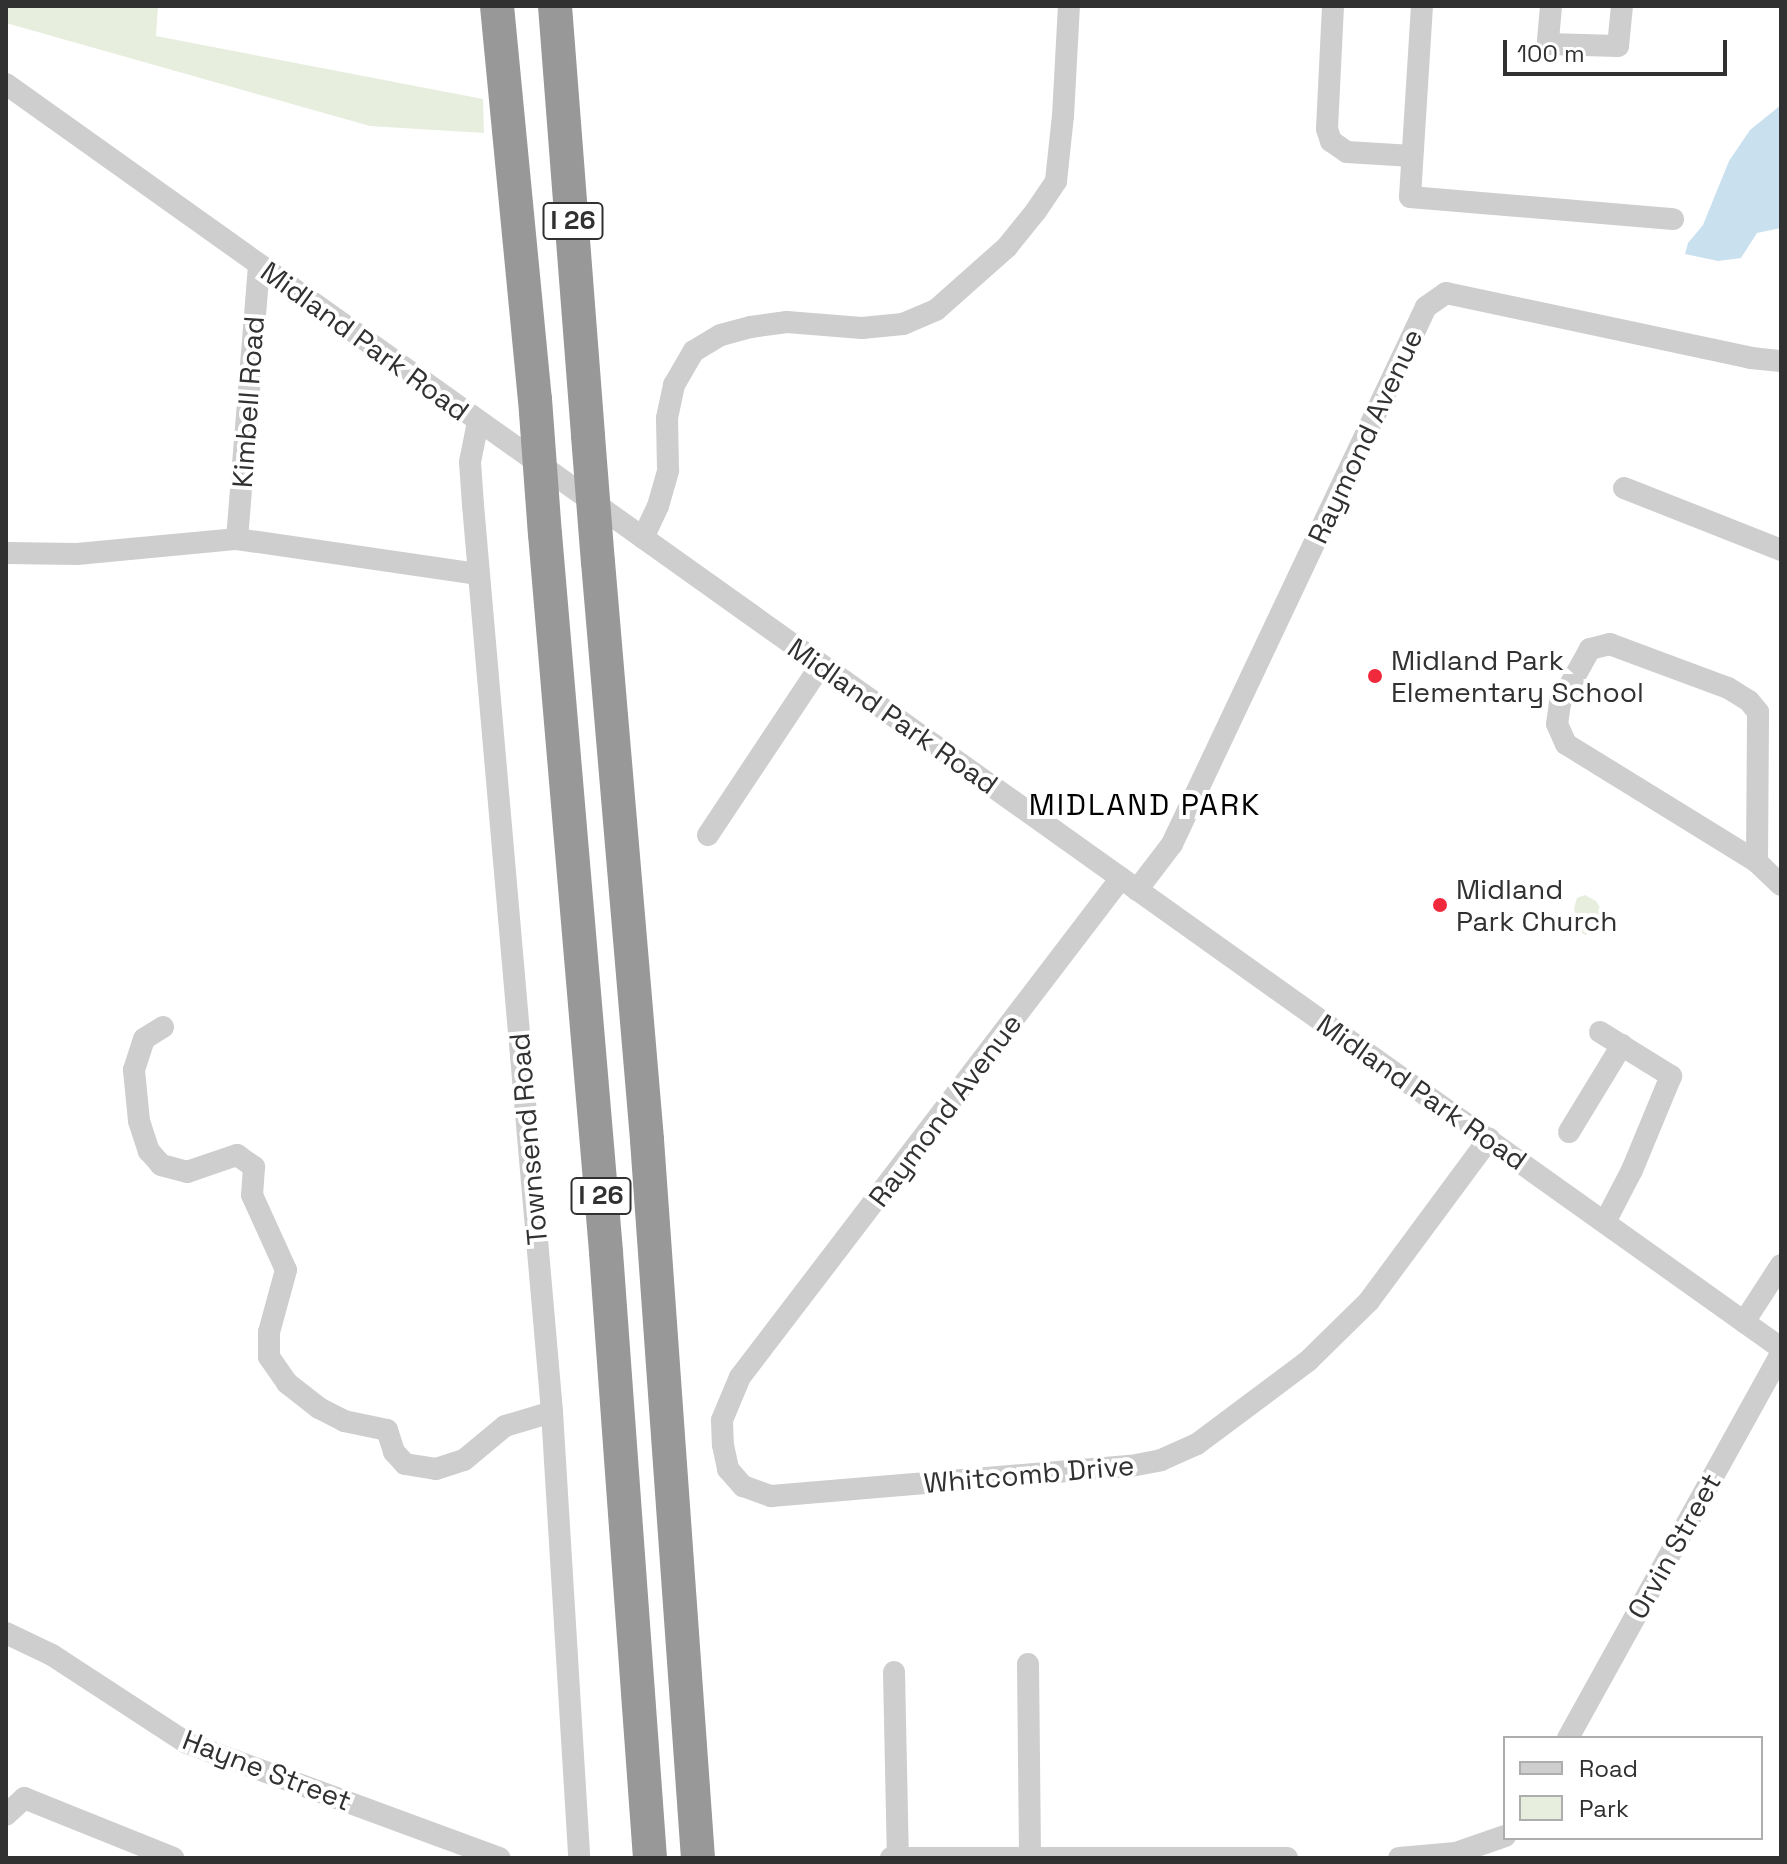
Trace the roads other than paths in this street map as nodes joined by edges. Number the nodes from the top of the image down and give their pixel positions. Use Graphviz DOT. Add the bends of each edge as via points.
graph roads {
  1 [pos="497,6"];
  2 [pos="555,6"];
  3 [pos="1069,6"];
  4 [pos="1333,6"];
  5 [pos="1422,6"];
  6 [pos="1551,6"];
  7 [pos="1622,6"];
  8 [pos="6,84"];
  9 [pos="1412,156"];
  10 [pos="1673,219"];
  11 [pos="259,265"];
  12 [pos="1781,361"];
  13 [pos="478,422"];
  14 [pos="1624,488"];
  15 [pos="643,538"];
  16 [pos="237,539"];
  17 [pos="1781,550"];
  18 [pos="6,553"];
  19 [pos="478,574"];
  20 [pos="821,665"];
  21 [pos="708,835"];
  22 [pos="1757,862"];
  23 [pos="1129,884"];
  24 [pos="1781,885"];
  25 [pos="163,1027"];
  26 [pos="1600,1032"];
  27 [pos="1622,1045"];
  28 [pos="1569,1132"];
  29 [pos="1489,1139"];
  30 [pos="1605,1222"];
  31 [pos="1781,1265"];
  32 [pos="1744,1322"];
  33 [pos="768,1341"];
  34 [pos="1781,1351"];
  35 [pos="552,1412"];
  36 [pos="6,1633"];
  37 [pos="1028,1664"];
  38 [pos="894,1672"];
  39 [pos="1569,1736"];
  40 [pos="6,1815"];
  41 [pos="1503,1837"];
  42 [pos="1030,1857"];
  43 [pos="1203,1857"];
  44 [pos="173,1858"];
  45 [pos="499,1858"];
  46 [pos="579,1858"];
  47 [pos="650,1858"];
  48 [pos="698,1858"];
  49 [pos="891,1858"];
  50 [pos="898,1858"];
  51 [pos="1287,1858"];
  52 [pos="1399,1858"];
  1 -- 47 [label="highway, I 26, bridge" via="606,1252"];
  2 -- 48 [label="highway, I 26, bridge" via="647,1140"];
  3 -- 15 [label="street" via="1056,181 1036,211 971,282 925,315 903,324 862,328 787,322 751,327 721,335 694,351 674,385 667,418 668,470"];
  4 -- 9 [label="street" via="1327,129 1331,141 1347,152"];
  5 -- 9 [label="street"];
  6 -- 7 [label="street" via="1548,44 1618,46"];
  8 -- 11 [label="street, Midland Park Road"];
  9 -- 10 [label="street" via="1410,197"];
  11 -- 13 [label="street, Midland Park Road"];
  11 -- 16 [label="street, Kimbell Road"];
  12 -- 23 [label="street, Raymond Avenue" via="1446,293 1426,307 1172,844"];
  13 -- 15 [label="street, Midland Park Road"];
  13 -- 19 [label="street, Townsend Road" via="470,462"];
  14 -- 17 [label="street"];
  15 -- 20 [label="street, Midland Park Road"];
  16 -- 18 [label="street" via="77,554"];
  16 -- 19 [label="street"];
  19 -- 35 [label="street, Townsend Road"];
  20 -- 21 [label="street"];
  20 -- 23 [label="street, Midland Park Road"];
  22 -- 22 [label="street" via="1566,744 1557,724 1560,703 1590,649 1610,644 1728,688 1758,712"];
  22 -- 24 [label="street"];
  23 -- 29 [label="street, Midland Park Road"];
  23 -- 33 [label="street, Raymond Avenue"];
  25 -- 35 [label="street" via="144,1039 134,1070 139,1121 149,1151 161,1165 187,1172 237,1155 254,1167 252,1195 286,1270 269,1332 269,1357 287,1383 344,1421 387,1430 394,1452 405,1464 436,1469 464,1460 505,1426"];
  26 -- 27 [label="street"];
  27 -- 28 [label="street"];
  27 -- 30 [label="street" via="1671,1076"];
  29 -- 30 [label="street, Midland Park Road"];
  29 -- 33 [label="street, Whitcomb Drive" via="1369,1301 1308,1361 1197,1444 1161,1460 771,1496 743,1486 728,1469 722,1420 740,1377"];
  30 -- 32 [label="street, Midland Park Road"];
  31 -- 32 [label="street"];
  32 -- 34 [label="street, Midland Park Road"];
  34 -- 39 [label="street, Orvin Street"];
  35 -- 46 [label="street, Townsend Road"];
  36 -- 45 [label="street, Hayne Street" via="52,1655 187,1743"];
  37 -- 42 [label="street"];
  38 -- 50 [label="street"];
  40 -- 44 [label="street" via="24,1798"];
  41 -- 52 [label="street" via="1456,1853"];
  42 -- 43 [label="street"];
  42 -- 50 [label="street"];
  43 -- 51 [label="street"];
  49 -- 50 [label="street"];
}
